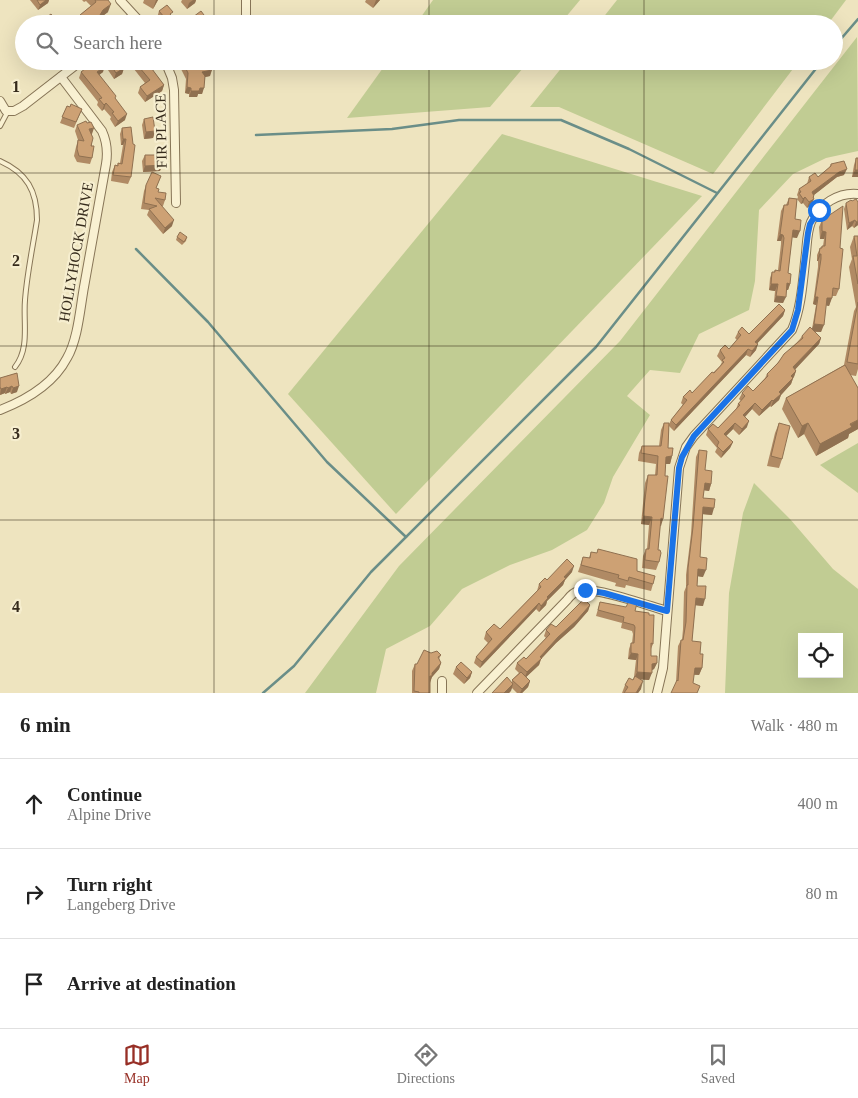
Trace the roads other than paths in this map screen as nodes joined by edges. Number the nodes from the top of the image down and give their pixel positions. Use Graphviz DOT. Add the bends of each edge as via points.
graph roads {
  1 [pos="120,0"];
  2 [pos="246,0"];
  3 [pos="133,15"];
  4 [pos="246,15"];
  5 [pos="69,70"];
  6 [pos="169,70"];
  7 [pos="61,77"];
  8 [pos="0,102"];
  9 [pos="8,111"];
  10 [pos="0,126"];
  11 [pos="0,161"];
  12 [pos="858,194"];
  13 [pos="176,202"];
  14 [pos="15,367"];
  15 [pos="0,410"];
  16 [pos="667,611"];
  17 [pos="442,681"];
  18 [pos="442,693"];
  19 [pos="477,693"];
  20 [pos="657,693"];
  1 -- 3 [label="street"];
  2 -- 4 [label="street"];
  5 -- 7 [label="street"];
  6 -- 13 [label="street, FIR PLACE" via="174,90"];
  7 -- 9 [label="street" via="23,106"];
  7 -- 15 [label="street, HOLLYHOCK DRIVE" via="102,131 107,150 81,306 71,350 62,366 34,393"];
  8 -- 9 [label="street"];
  9 -- 10 [label="lane"];
  11 -- 14 [label="lane" via="19,173 30,186 37,208 25,302 25,335 20,361"];
  12 -- 16 [label="street" via="838,196 814,217 808,233 798,310 792,330 694,436 682,457"];
  16 -- 19 [label="street" via="592,590 579,591"];
  16 -- 20 [label="street" via="663,668"];
  17 -- 18 [label="street"];
}
